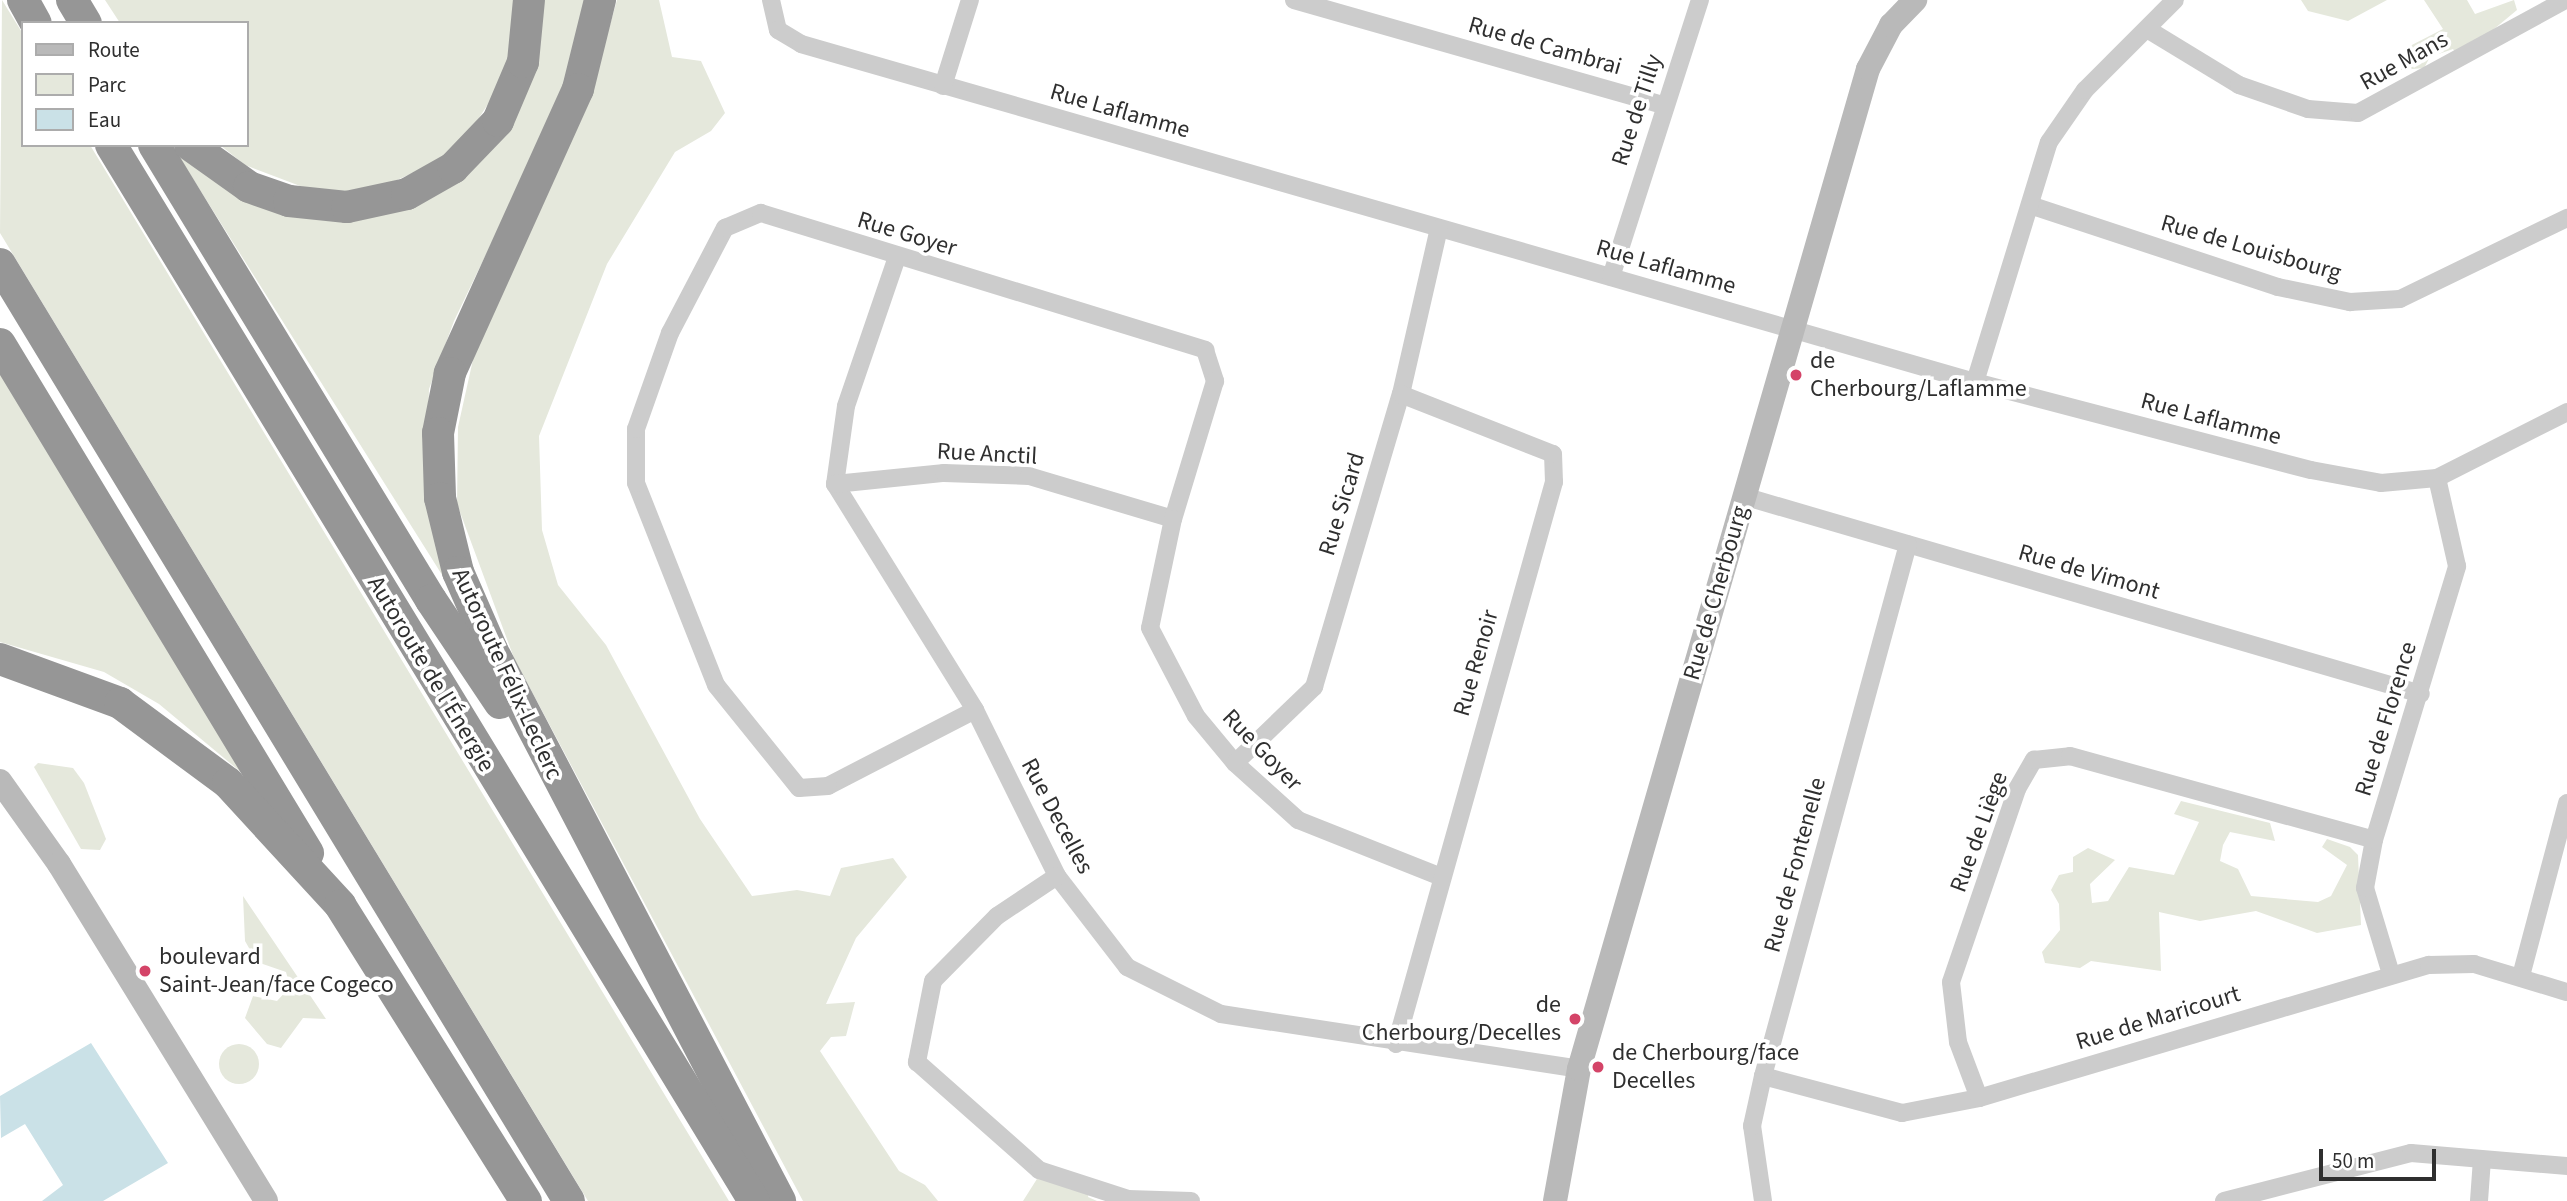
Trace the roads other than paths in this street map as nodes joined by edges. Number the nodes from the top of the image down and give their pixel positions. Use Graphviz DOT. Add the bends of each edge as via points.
graph roads {
  1 [pos="23,0"];
  2 [pos="72,0"];
  3 [pos="529,0"];
  4 [pos="600,0"];
  5 [pos="771,0"];
  6 [pos="970,0"];
  7 [pos="1294,0"];
  8 [pos="1700,0"];
  9 [pos="1914,0"];
  10 [pos="2175,0"];
  11 [pos="2565,0"];
  12 [pos="35,21"];
  13 [pos="85,21"];
  14 [pos="2147,29"];
  15 [pos="943,86"];
  16 [pos="1662,105"];
  17 [pos="112,147"];
  18 [pos="156,147"];
  19 [pos="193,147"];
  20 [pos="2033,206"];
  21 [pos="2567,218"];
  22 [pos="1439,228"];
  23 [pos="897,257"];
  24 [pos="0,264"];
  25 [pos="1611,277"];
  26 [pos="1790,328"];
  27 [pos="0,344"];
  28 [pos="1975,382"];
  29 [pos="1401,394"];
  30 [pos="2567,412"];
  31 [pos="2437,478"];
  32 [pos="835,485"];
  33 [pos="1743,496"];
  34 [pos="1173,519"];
  35 [pos="1908,544"];
  36 [pos="0,659"];
  37 [pos="2421,694"];
  38 [pos="975,710"];
  39 [pos="1235,763"];
  40 [pos="0,781"];
  41 [pos="568,802"];
  42 [pos="2567,803"];
  43 [pos="2374,839"];
  44 [pos="1057,876"];
  45 [pos="1439,876"];
  46 [pos="340,905"];
  47 [pos="2391,974"];
  48 [pos="2521,976"];
  49 [pos="2567,992"];
  50 [pos="1396,1044"];
  51 [pos="1579,1069"];
  52 [pos="1763,1076"];
  53 [pos="1979,1098"];
  54 [pos="2482,1159"];
  55 [pos="2567,1166"];
  56 [pos="1166,1200"];
  57 [pos="266,1201"];
  58 [pos="526,1201"];
  59 [pos="569,1201"];
  60 [pos="754,1201"];
  61 [pos="780,1201"];
  62 [pos="1191,1201"];
  63 [pos="1555,1201"];
  64 [pos="1763,1201"];
  65 [pos="2224,1201"];
  66 [pos="2479,1201"];
  1 -- 12 [label="highway"];
  2 -- 13 [label="highway"];
  3 -- 19 [label="highway" via="523,62 498,121 453,168 407,194 347,207 289,201 249,187"];
  4 -- 41 [label="highway, Autoroute Félix-Leclerc" via="571,106 456,353 437,451 442,513 461,581"];
  5 -- 15 [label="street, Rue Laflamme" via="778,30 801,44"];
  6 -- 15 [label="street"];
  7 -- 16 [label="street, Rue de Cambrai"];
  8 -- 16 [label="street, Rue de Tilly"];
  9 -- 26 [label="street, Rue de Cherbourg" via="1891,25 1868,69"];
  10 -- 14 [label="street"];
  11 -- 14 [label="street, Rue Mans" via="2358,113 2308,109 2239,85"];
  14 -- 20 [label="street" via="2085,90 2049,142"];
  15 -- 22 [label="street, Rue Laflamme"];
  16 -- 25 [label="street, Rue de Tilly"];
  17 -- 60 [label="highway, Autoroute de l'Énergie"];
  18 -- 41 [label="highway" via="431,600"];
  20 -- 21 [label="street, Rue de Louisbourg" via="2278,287 2350,302 2400,299"];
  20 -- 28 [label="street"];
  22 -- 25 [label="street, Rue Laflamme"];
  22 -- 29 [label="street, Rue Sicard"];
  23 -- 32 [label="street" via="846,406"];
  23 -- 34 [label="street, Rue Goyer" via="1205,350 1215,381"];
  23 -- 38 [label="street, Rue Goyer" via="761,213 725,228 670,333 636,429 636,483 716,685 799,788 828,786"];
  24 -- 59 [label="highway"];
  25 -- 26 [label="street, Rue Laflamme"];
  26 -- 28 [label="street, Rue Laflamme"];
  26 -- 33 [label="street, Rue de Cherbourg"];
  27 -- 46 [label="highway"];
  28 -- 31 [label="street, Rue Laflamme" via="2311,470 2381,483"];
  29 -- 39 [label="street, Rue Sicard" via="1314,687"];
  29 -- 45 [label="street, Rue Renoir" via="1553,454 1554,482"];
  30 -- 31 [label="street, Rue Laflamme"];
  31 -- 37 [label="street, Rue de Florence" via="2457,566"];
  32 -- 34 [label="street, Rue Anctil" via="944,473 1029,476"];
  32 -- 38 [label="street, Rue Decelles"];
  33 -- 35 [label="street, Rue de Vimont"];
  33 -- 51 [label="street, Rue de Cherbourg"];
  34 -- 39 [label="street, Rue Goyer" via="1150,628 1196,716"];
  35 -- 37 [label="street, Rue de Vimont"];
  35 -- 52 [label="street, Rue de Fontenelle"];
  36 -- 46 [label="highway" via="96,691 176,739 228,783"];
  37 -- 43 [label="street, Rue de Florence"];
  38 -- 44 [label="street, Rue Decelles"];
  39 -- 45 [label="street, Rue Goyer" via="1298,820"];
  40 -- 57 [label="street" via="59,864"];
  41 -- 61 [label="highway, Autoroute Félix-Leclerc"];
  42 -- 48 [label="street"];
  43 -- 47 [label="street, Rue de Florence" via="2365,888"];
  43 -- 53 [label="street, Rue de Liège" via="2070,756 2034,760 2017,789 1951,982 1958,1042"];
  44 -- 50 [label="street, Rue Decelles" via="1127,967 1221,1014"];
  44 -- 56 [label="street" via="997,916 933,981 917,1062 1039,1170 1128,1199"];
  45 -- 50 [label="street, Rue Renoir"];
  46 -- 58 [label="highway"];
  47 -- 48 [label="street, Rue de Maricourt" via="2474,964"];
  47 -- 53 [label="street, Rue de Maricourt"];
  48 -- 49 [label="street, Rue de Maricourt"];
  50 -- 51 [label="street, Rue Decelles"];
  51 -- 63 [label="street, Rue de Cherbourg"];
  52 -- 53 [label="street, Rue de Maricourt" via="1902,1113"];
  52 -- 64 [label="street, Rue de Fontenelle" via="1752,1126"];
  54 -- 55 [label="street"];
  54 -- 65 [label="street" via="2411,1153 2376,1157"];
  54 -- 66 [label="street"];
  56 -- 62 [label="street"];
}
